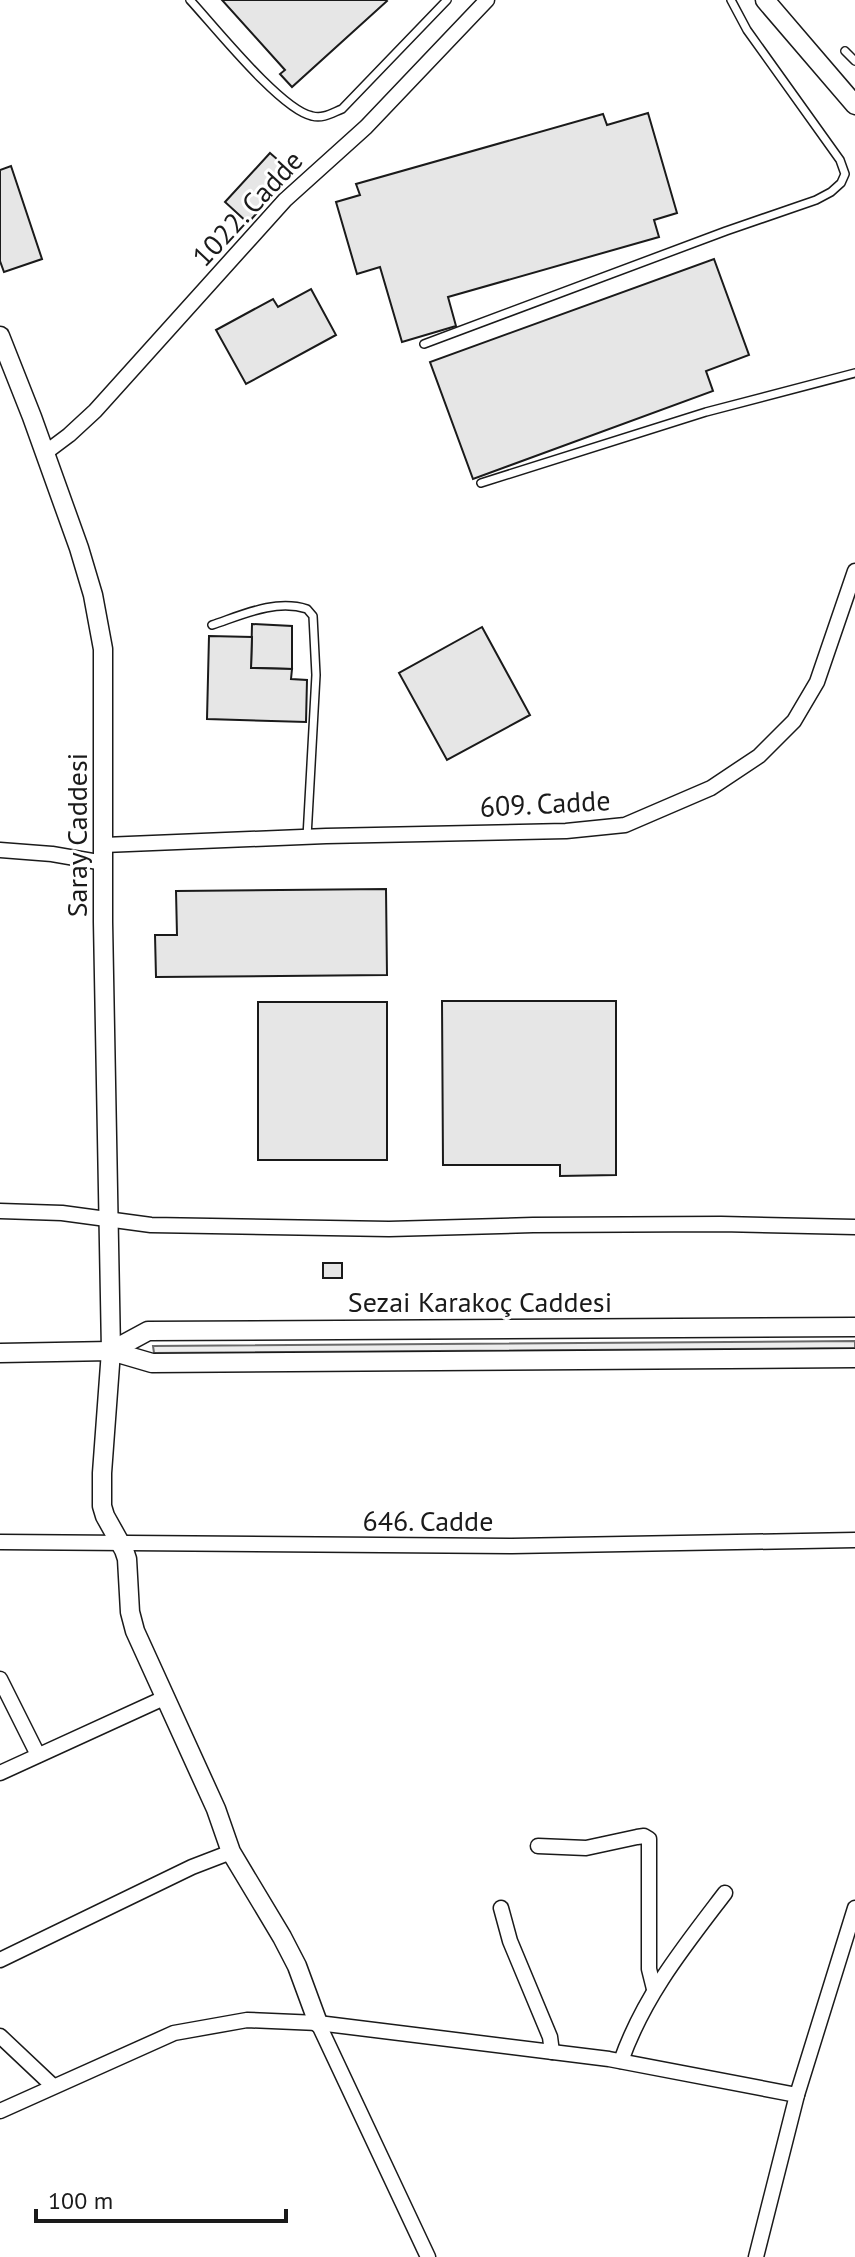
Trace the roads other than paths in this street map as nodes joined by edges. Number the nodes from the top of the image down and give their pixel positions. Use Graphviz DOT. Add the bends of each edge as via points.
graph roads {
  1 [pos="190,0"];
  2 [pos="447,0"];
  3 [pos="487,0"];
  4 [pos="731,0"];
  5 [pos="765,0"];
  6 [pos="845,51"];
  7 [pos="855,61"];
  8 [pos="855,105"];
  9 [pos="0,336"];
  10 [pos="424,344"];
  11 [pos="855,373"];
  12 [pos="45,453"];
  13 [pos="481,483"];
  14 [pos="855,571"];
  15 [pos="212,625"];
  16 [pos="307,837"];
  17 [pos="0,850"];
  18 [pos="104,854"];
  19 [pos="0,1211"];
  20 [pos="108,1219"];
  21 [pos="855,1227"];
  22 [pos="855,1327"];
  23 [pos="111,1351"];
  24 [pos="0,1353"];
  25 [pos="855,1358"];
  26 [pos="855,1540"];
  27 [pos="0,1542"];
  28 [pos="121,1544"];
  29 [pos="0,1679"];
  30 [pos="164,1698"];
  31 [pos="38,1755"];
  32 [pos="0,1773"];
  33 [pos="538,1846"];
  34 [pos="231,1852"];
  35 [pos="725,1893"];
  36 [pos="501,1908"];
  37 [pos="855,1908"];
  38 [pos="0,1960"];
  39 [pos="654,1989"];
  40 [pos="318,2023"];
  41 [pos="0,2036"];
  42 [pos="552,2052"];
  43 [pos="621,2061"];
  44 [pos="53,2086"];
  45 [pos="797,2095"];
  46 [pos="0,2111"];
  47 [pos="428,2257"];
  48 [pos="756,2257"];
  1 -- 2 [label="lane" via="279,97 312,116 342,109"];
  3 -- 12 [label="street, 1022. Cadde" via="366,127 285,200 95,411"];
  4 -- 10 [label="lane" via="840,160 845,174 841,183 816,200"];
  5 -- 8 [label="street"];
  6 -- 7 [label="lane"];
  9 -- 12 [label="street, Saray Caddesi"];
  11 -- 13 [label="lane" via="706,412"];
  12 -- 18 [label="street, Saray Caddesi" via="86,571 103,649"];
  14 -- 16 [label="street, 609. Cadde" via="817,682 801,711 759,756 711,788 625,825 601,828"];
  15 -- 16 [label="lane" via="285,605 307,609 313,616 316,675"];
  16 -- 18 [label="street, 609. Cadde"];
  17 -- 18 [label="street, 609. Cadde"];
  18 -- 20 [label="street, Saray Caddesi"];
  19 -- 20 [label="street"];
  20 -- 21 [label="street" via="151,1225 389,1229"];
  20 -- 23 [label="street, Saray Caddesi"];
  22 -- 23 [label="street, Sezai Karakoç Caddesi" via="148,1331"];
  23 -- 24 [label="street, Sezai Karakoç Caddesi"];
  23 -- 25 [label="street, Sezai Karakoç Caddesi" via="152,1363"];
  23 -- 28 [label="street, Saray Caddesi" via="102,1506"];
  26 -- 28 [label="street, 646. Cadde" via="512,1546"];
  27 -- 28 [label="street, 646. Cadde"];
  28 -- 30 [label="street, Saray Caddesi" via="135,1631"];
  29 -- 31 [label="street"];
  30 -- 31 [label="street"];
  30 -- 34 [label="street, Saray Caddesi"];
  31 -- 32 [label="street"];
  33 -- 39 [label="street" via="586,1848 649,1839 649,1969"];
  34 -- 38 [label="street"];
  34 -- 40 [label="street, Saray Caddesi" via="297,1966"];
  35 -- 39 [label="street"];
  36 -- 42 [label="street"];
  37 -- 45 [label="street"];
  39 -- 43 [label="street"];
  40 -- 42 [label="street"];
  40 -- 44 [label="street" via="247,2020 174,2033"];
  40 -- 47 [label="street"];
  41 -- 44 [label="street"];
  42 -- 43 [label="street"];
  43 -- 45 [label="street"];
  44 -- 46 [label="street"];
  45 -- 48 [label="street"];
}
